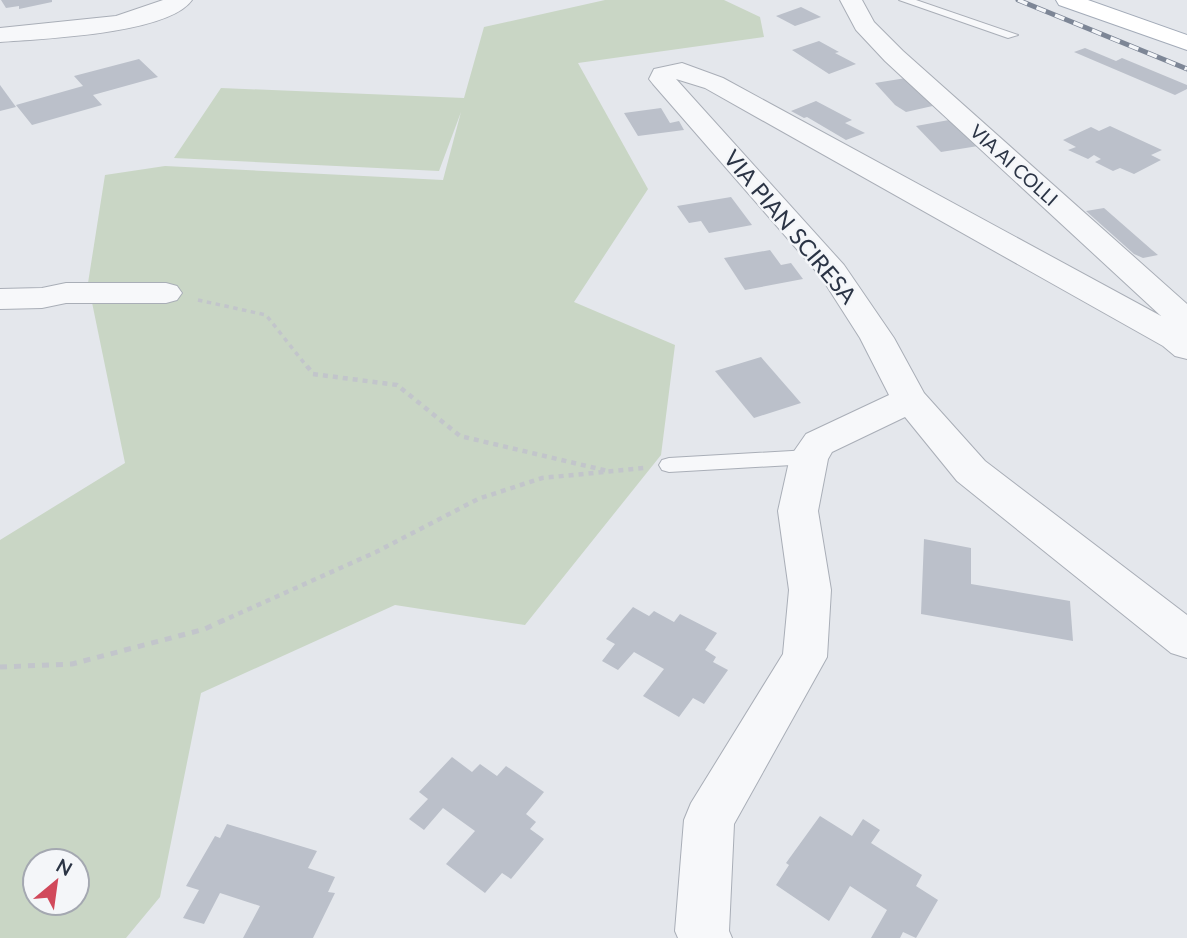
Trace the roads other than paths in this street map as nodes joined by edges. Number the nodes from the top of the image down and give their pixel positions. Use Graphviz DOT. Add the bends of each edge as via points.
graph roads {
  1 [pos="181,0"];
  2 [pos="851,0"];
  3 [pos="905,0"];
  4 [pos="1067,0"];
  5 [pos="1108,0"];
  6 [pos="1187,28"];
  7 [pos="0,35"];
  8 [pos="1012,35"];
  9 [pos="1187,43"];
  10 [pos="166,293"];
  11 [pos="0,299"];
  12 [pos="1187,322"];
  13 [pos="1187,348"];
  14 [pos="910,400"];
  15 [pos="809,457"];
  16 [pos="669,465"];
  17 [pos="1187,640"];
  18 [pos="705,938"];
  1 -- 7 [label="street" via="136,18"];
  2 -- 12 [label="street, VIA AI COLLI" via="864,25 894,56"];
  3 -- 8 [label="lane"];
  4 -- 9 [label="main road"];
  5 -- 6 [label="main road"];
  10 -- 11 [label="street" via="66,293"];
  13 -- 14 [label="street, VIA PIAN SCIRESA" via="714,83 682,71 663,74 665,84 833,272 877,338"];
  14 -- 15 [label="street" via="819,443"];
  14 -- 17 [label="street" via="971,471"];
  15 -- 16 [label="lane"];
  15 -- 18 [label="street" via="798,511 810,590 805,657 709,820"];
}
